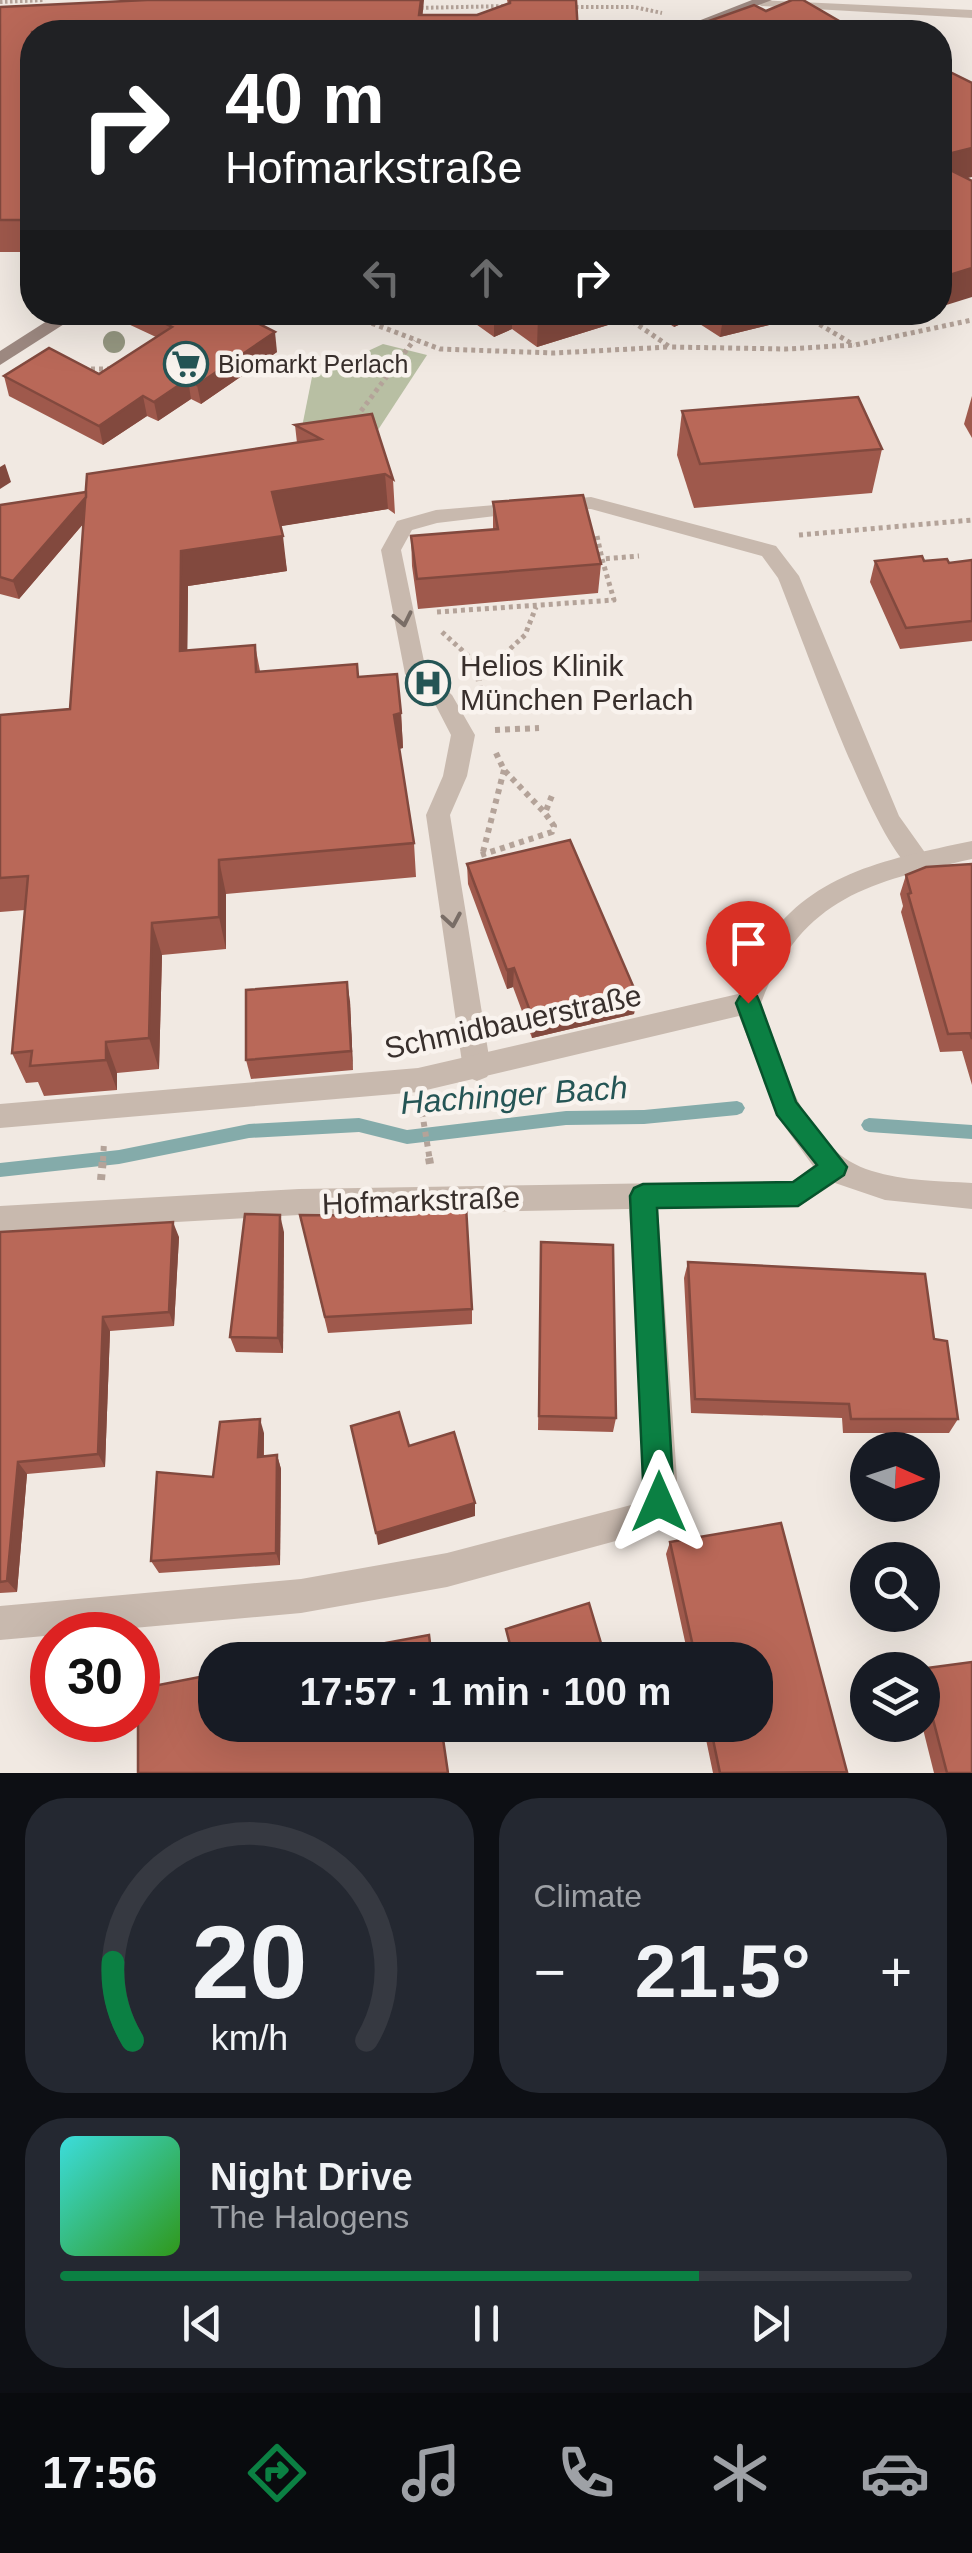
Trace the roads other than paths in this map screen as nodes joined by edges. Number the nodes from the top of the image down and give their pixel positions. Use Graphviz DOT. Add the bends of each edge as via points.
graph roads {
  1 [pos="710,0"];
  2 [pos="881,0"];
  3 [pos="763,1"];
  4 [pos="909,9"];
  5 [pos="972,14"];
  6 [pos="710,20"];
  7 [pos="53,325"];
  8 [pos="0,359"];
  9 [pos="972,850"];
  10 [pos="919,862"];
  11 [pos="748,1003"];
  12 [pos="477,1069"];
  13 [pos="0,1116"];
  14 [pos="834,1167"];
  15 [pos="643,1196"];
  16 [pos="972,1196"];
  17 [pos="0,1219"];
  18 [pos="0,1622"];
  1 -- 3 [label="main road"];
  2 -- 4 [label="street"];
  3 -- 4 [label="street"];
  3 -- 6 [label="main road"];
  4 -- 5 [label="street"];
  7 -- 8 [label="main road"];
  9 -- 10 [label="street"];
  10 -- 11 [label="street" via="834,892 782,930 759,967"];
  10 -- 12 [label="street, one-way" via="889,820 788,576 769,551 591,503 436,517 404,526 391,550 416,674 444,701 463,735 456,776 438,815"];
  11 -- 12 [label="street, Schmidbauerstraße"];
  11 -- 14 [label="street" via="786,1108"];
  12 -- 13 [label="street, Schmidbauerstraße" via="418,1080"];
  14 -- 15 [label="street, Hofmarkstraße" via="798,1194"];
  14 -- 16 [label="street" via="869,1184"];
  15 -- 17 [label="street, Hofmarkstraße"];
  15 -- 18 [label="street" via="660,1480 659,1502 644,1518 447,1570 302,1596"];
}
